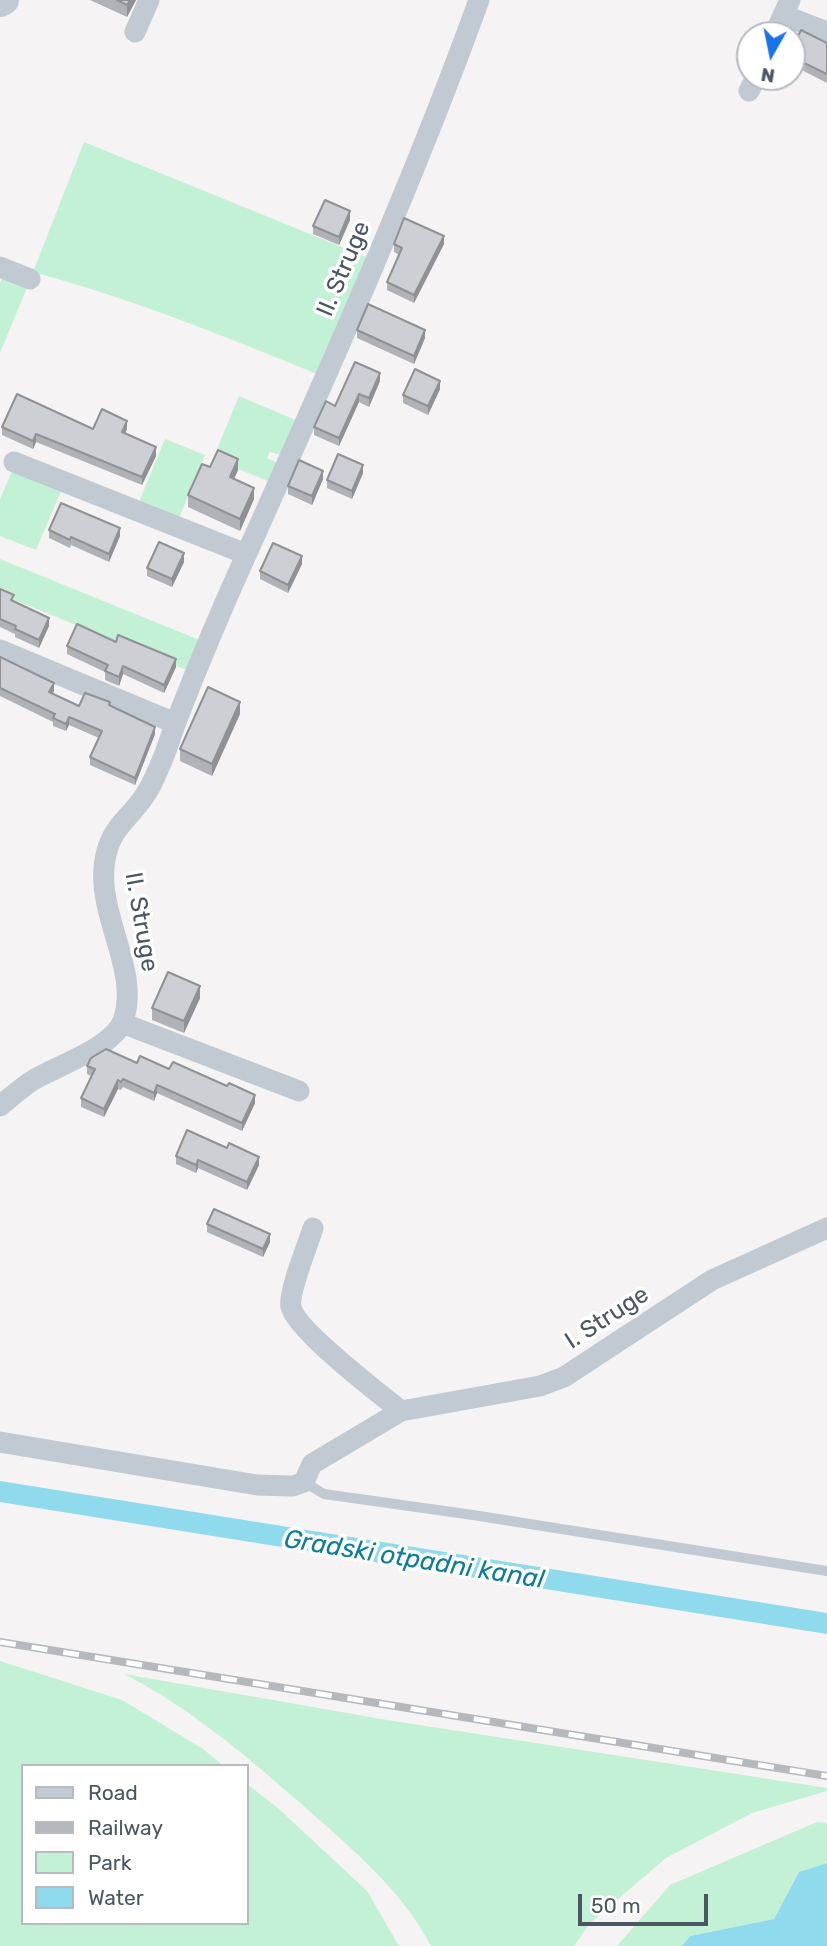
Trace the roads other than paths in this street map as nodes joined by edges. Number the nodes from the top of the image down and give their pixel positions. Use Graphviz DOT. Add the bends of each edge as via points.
graph roads {
  1 [pos="149,0"];
  2 [pos="478,0"];
  3 [pos="787,8"];
  4 [pos="135,32"];
  5 [pos="827,32"];
  6 [pos="0,267"];
  7 [pos="30,279"];
  8 [pos="14,462"];
  9 [pos="247,554"];
  10 [pos="0,650"];
  11 [pos="175,723"];
  12 [pos="122,1023"];
  13 [pos="299,1091"];
  14 [pos="0,1106"];
  15 [pos="313,1228"];
  16 [pos="827,1228"];
  17 [pos="401,1412"];
  18 [pos="0,1442"];
  19 [pos="303,1482"];
  20 [pos="827,1571"];
  1 -- 4 [label="street"];
  2 -- 9 [label="street, II. Struge" via="380,254"];
  3 -- 5 [label="street"];
  6 -- 7 [label="street"];
  8 -- 9 [label="street"];
  9 -- 11 [label="street, II. Struge"];
  10 -- 11 [label="street"];
  11 -- 12 [label="street, II. Struge" via="149,791 120,823 105,861 108,914 125,977"];
  12 -- 13 [label="street"];
  12 -- 14 [label="street" via="110,1040 32,1080"];
  15 -- 17 [label="street" via="292,1293 294,1314 328,1352"];
  16 -- 17 [label="street, I. Struge" via="712,1280 564,1377 540,1386"];
  17 -- 19 [label="street, I. Struge" via="312,1464"];
  18 -- 19 [label="street" via="257,1485"];
  19 -- 20 [label="lane" via="324,1494"];
}
